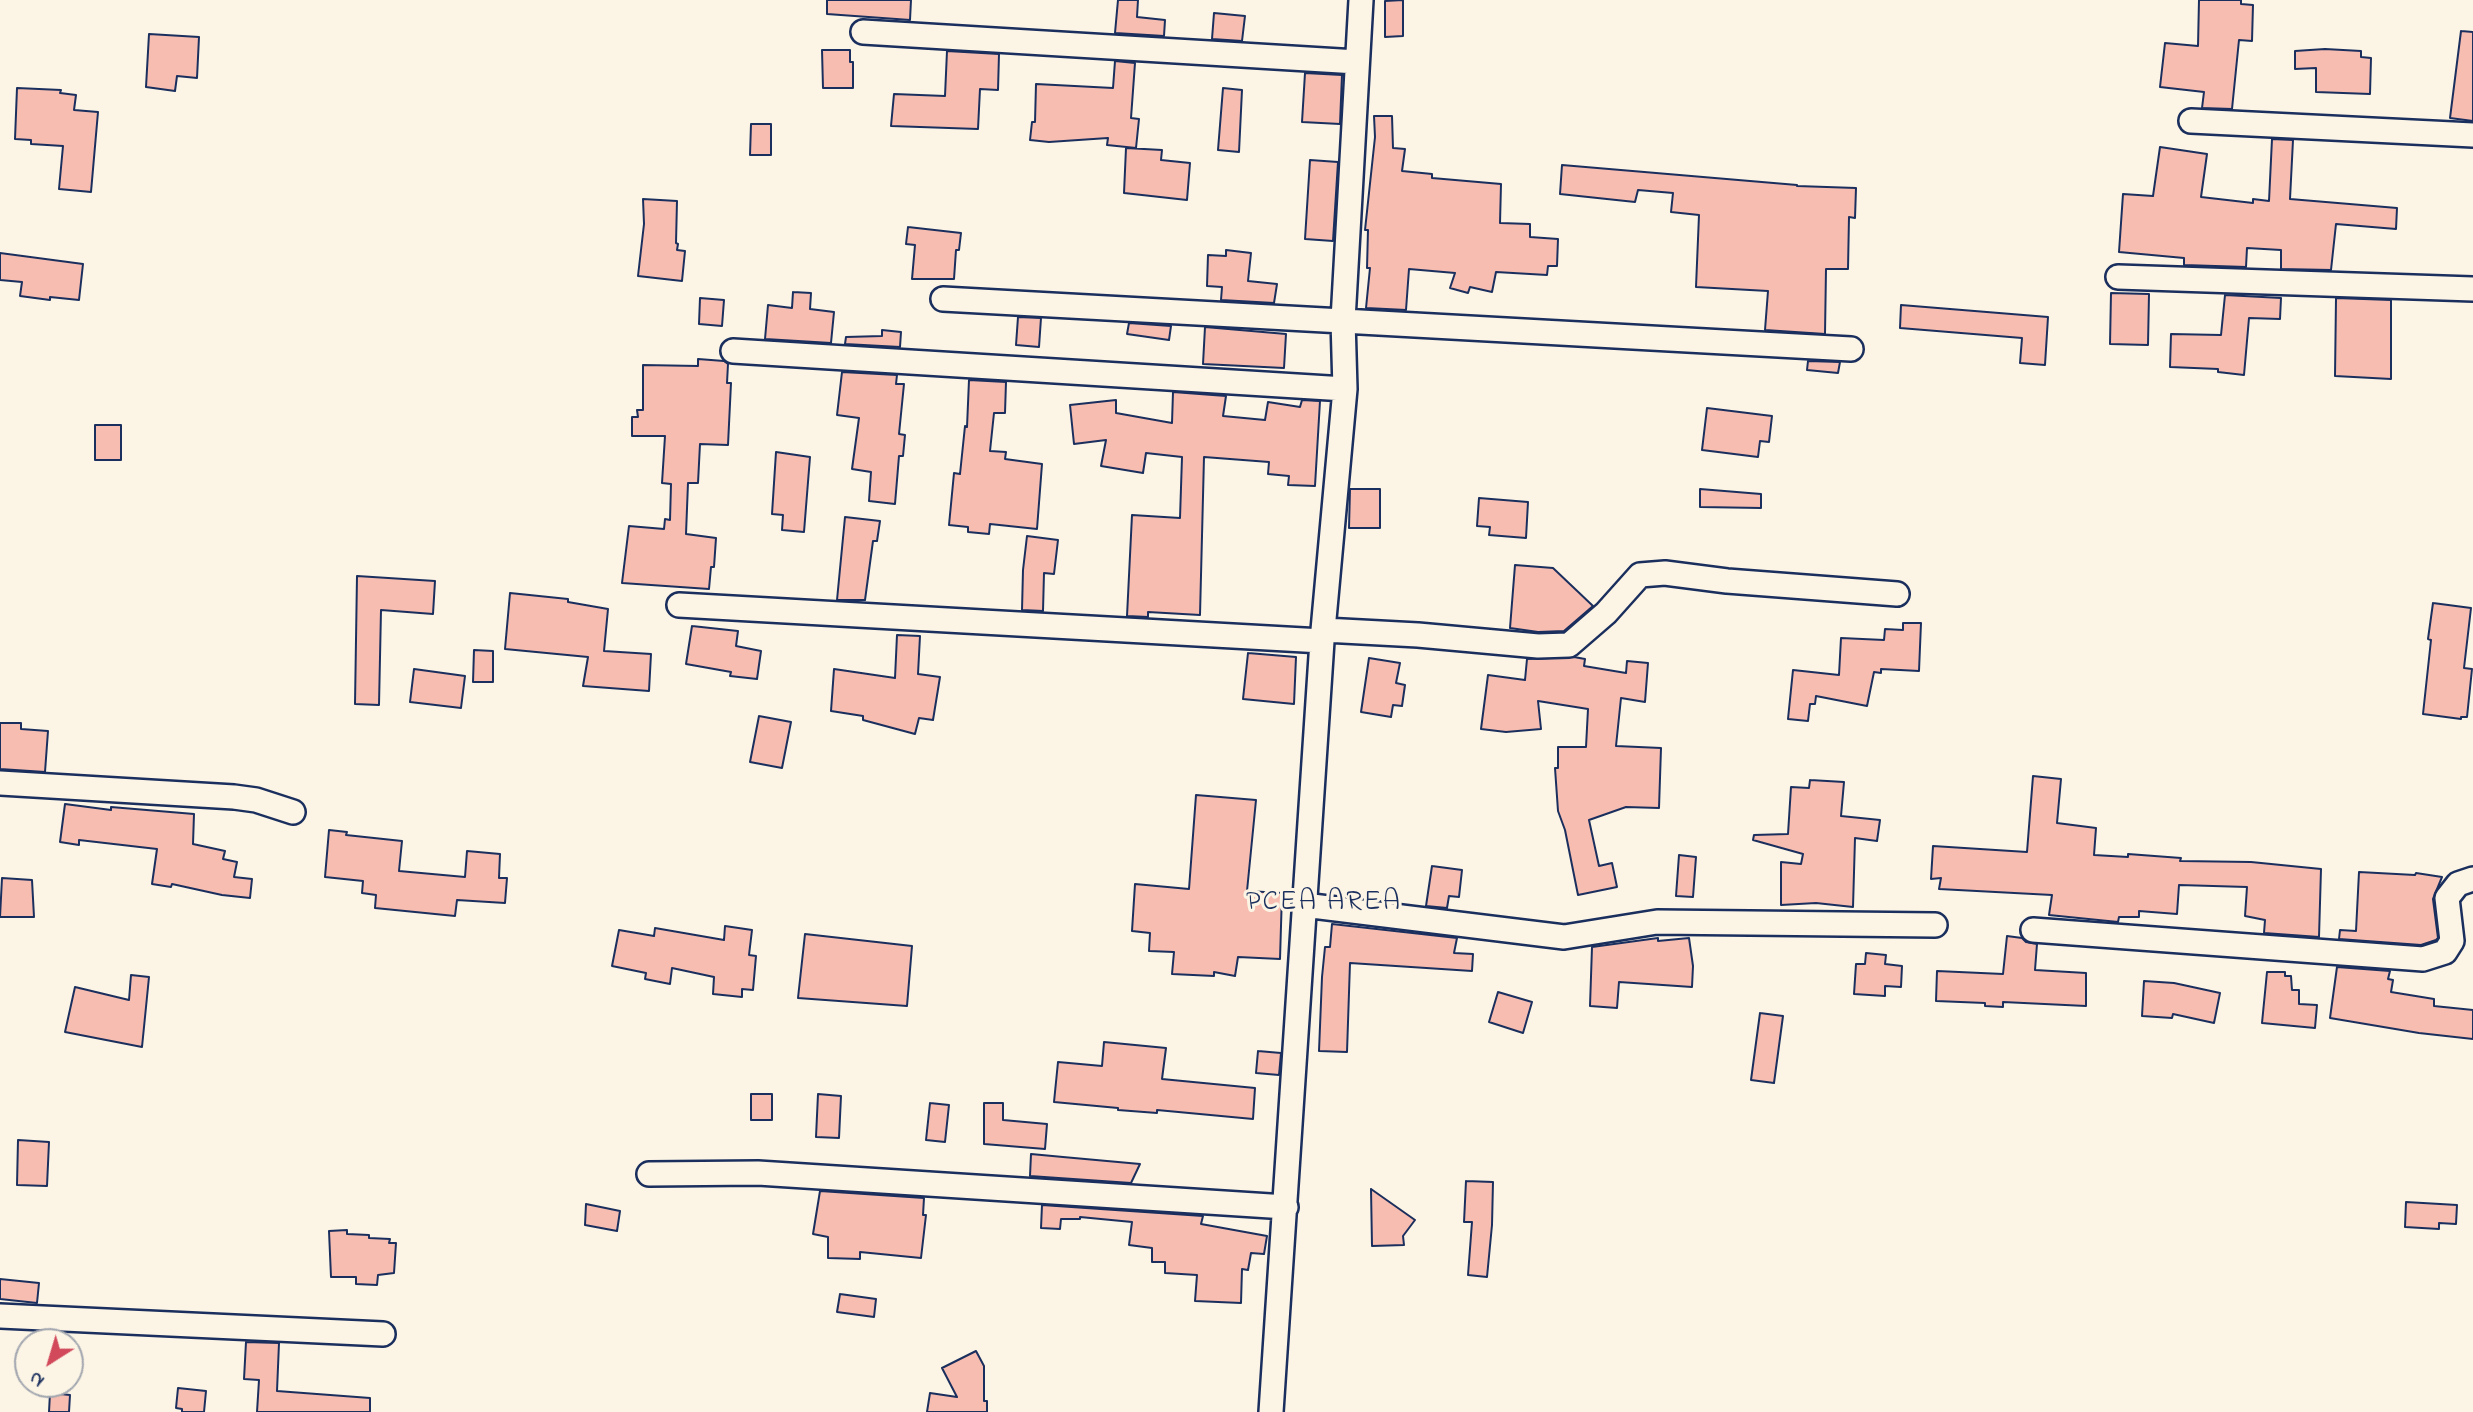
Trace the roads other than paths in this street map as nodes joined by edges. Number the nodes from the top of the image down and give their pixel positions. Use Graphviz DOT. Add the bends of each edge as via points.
graph roads {
  1 [pos="1361,0"];
  2 [pos="863,33"];
  3 [pos="1357,62"];
  4 [pos="2191,121"];
  5 [pos="2473,135"];
  6 [pos="2118,277"];
  7 [pos="2473,289"];
  8 [pos="943,299"];
  9 [pos="1343,320"];
  10 [pos="1851,349"];
  11 [pos="733,351"];
  12 [pos="1345,388"];
  13 [pos="1897,594"];
  14 [pos="679,605"];
  15 [pos="1323,636"];
  16 [pos="0,783"];
  17 [pos="293,812"];
  18 [pos="2473,879"];
  19 [pos="1304,905"];
  20 [pos="1935,925"];
  21 [pos="2033,930"];
  22 [pos="649,1174"];
  23 [pos="1286,1207"];
  24 [pos="0,1316"];
  25 [pos="383,1335"];
  26 [pos="1271,1412"];
  1 -- 3 [label="street"];
  2 -- 3 [label="street"];
  3 -- 9 [label="street"];
  4 -- 5 [label="street"];
  6 -- 7 [label="street"];
  8 -- 9 [label="street"];
  9 -- 10 [label="street"];
  9 -- 12 [label="street"];
  11 -- 12 [label="street"];
  12 -- 15 [label="street"];
  13 -- 15 [label="street" via="1665,573 1640,575 1569,645 1418,635"];
  14 -- 15 [label="street"];
  15 -- 19 [label="street"];
  16 -- 17 [label="street" via="234,797"];
  18 -- 21 [label="street" via="2458,884 2446,898 2452,941 2445,952 2423,959"];
  19 -- 20 [label="street" via="1564,937 1657,922"];
  19 -- 23 [label="street"];
  22 -- 23 [label="street" via="758,1173"];
  23 -- 26 [label="street"];
  24 -- 25 [label="street"];
}
